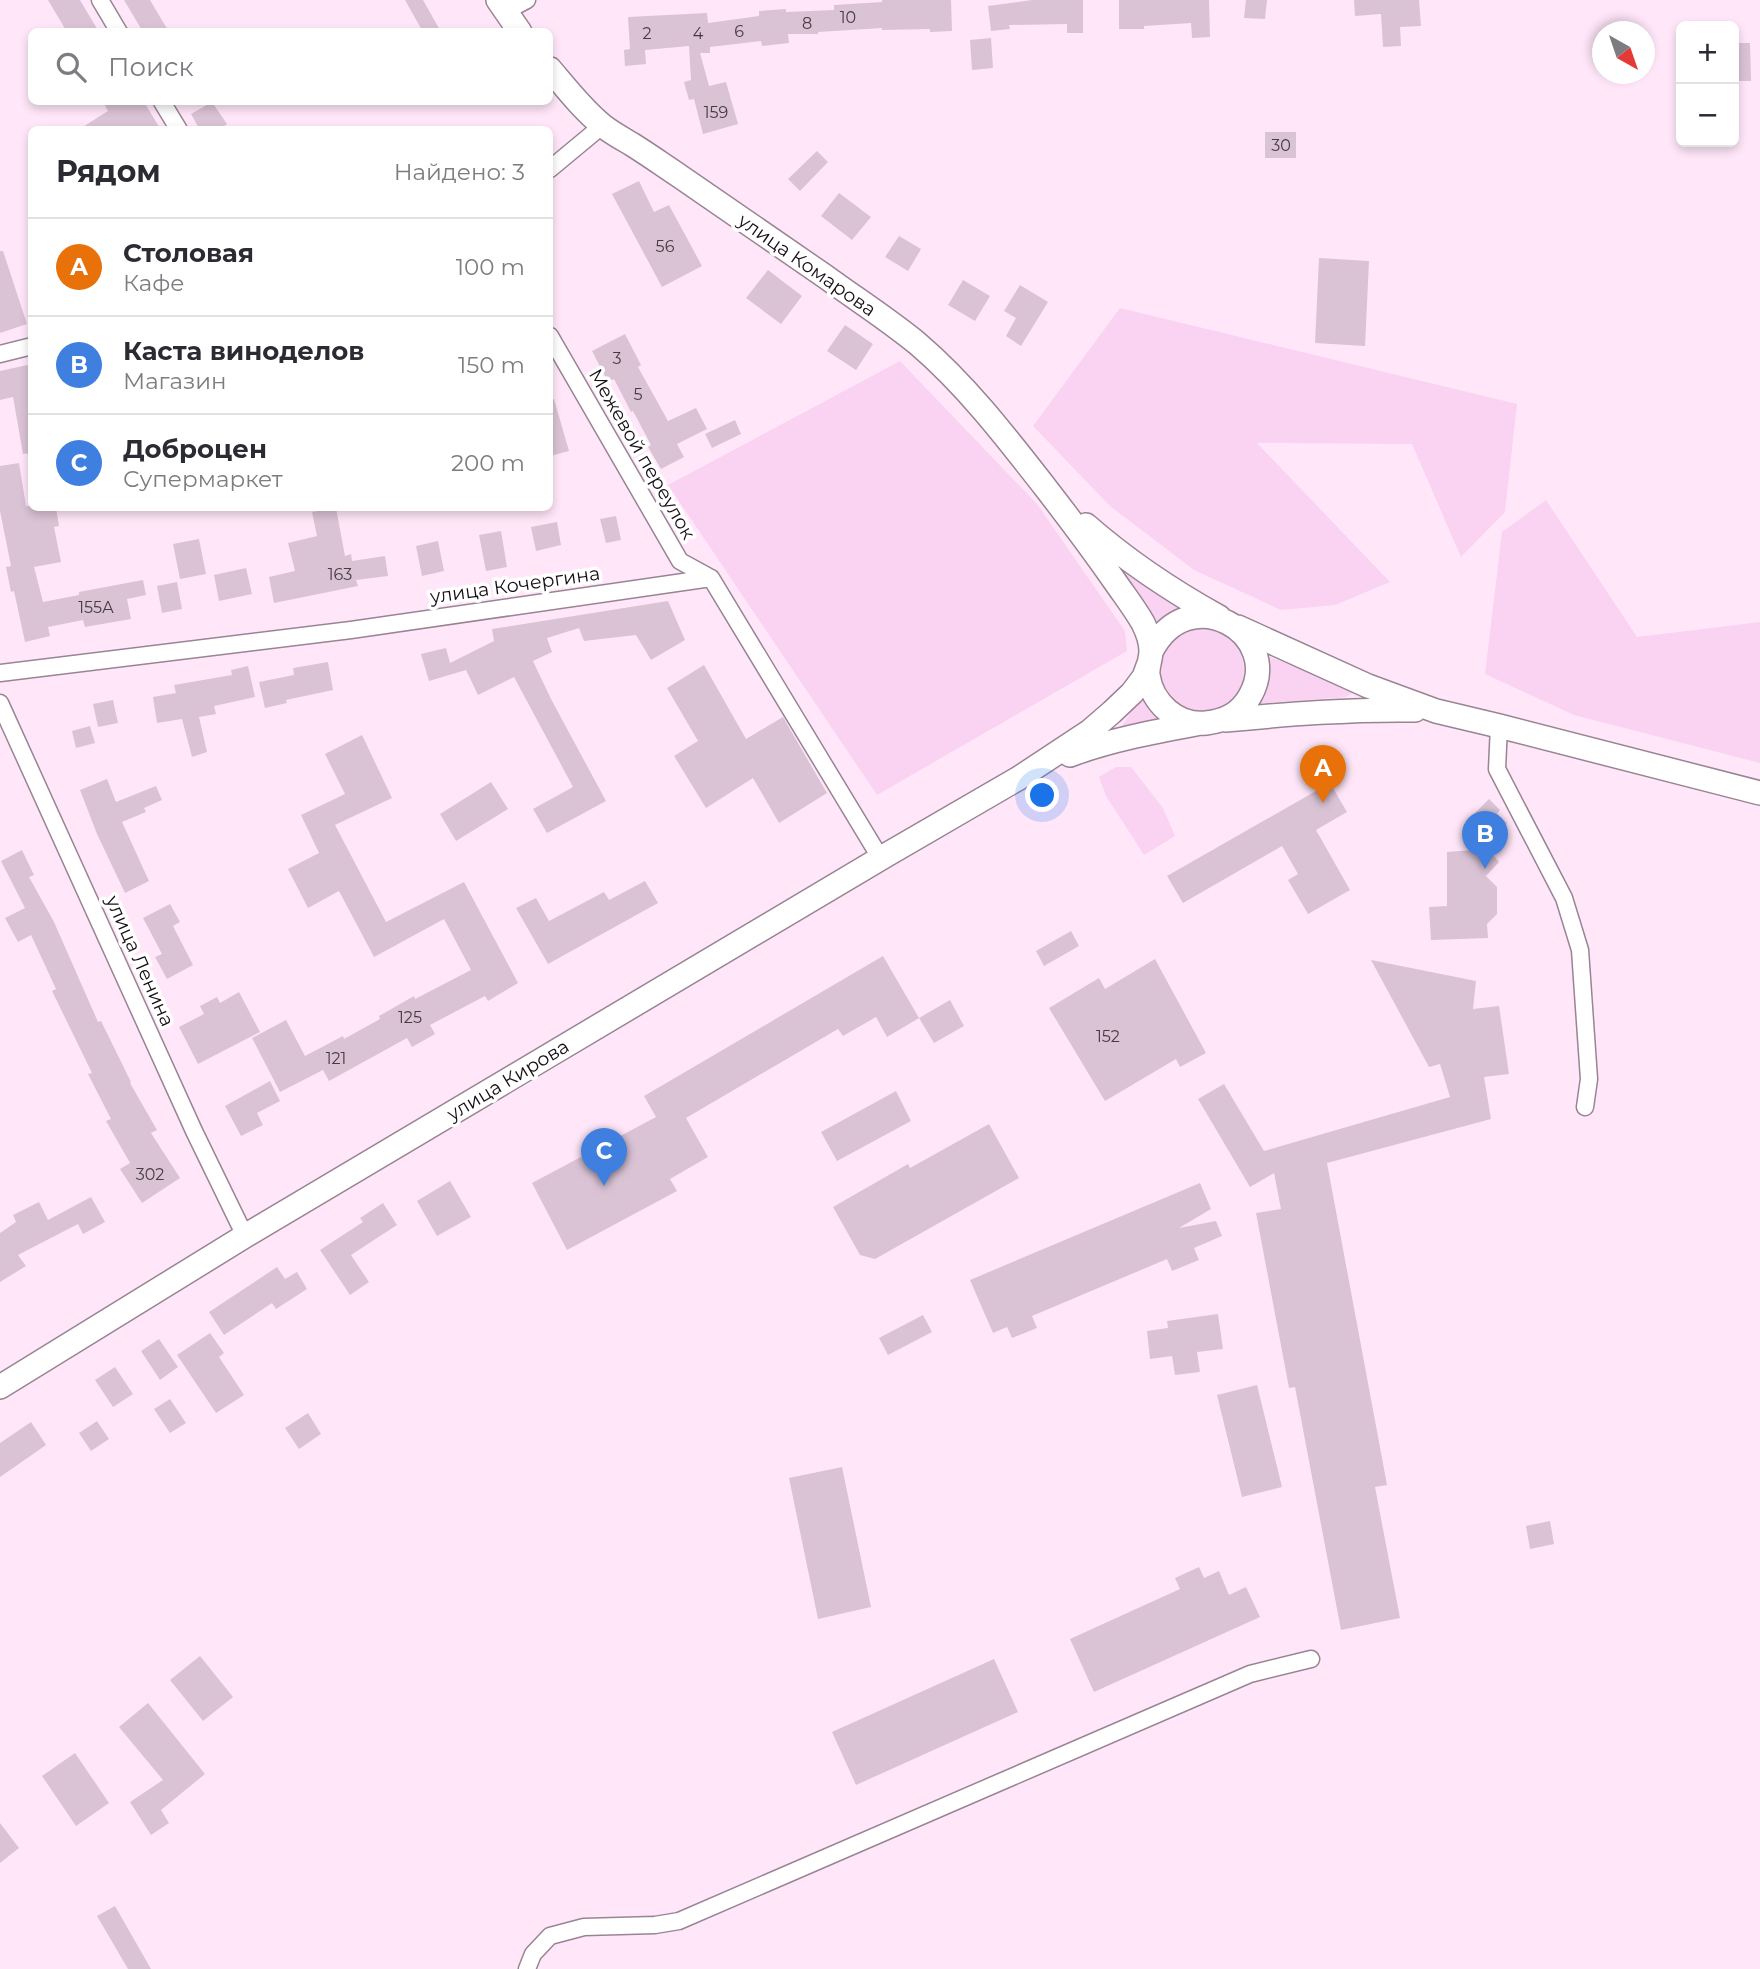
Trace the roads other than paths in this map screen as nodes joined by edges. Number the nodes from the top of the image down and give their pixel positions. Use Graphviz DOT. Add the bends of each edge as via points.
graph roads {
  1 [pos="100,0"];
  2 [pos="527,0"];
  3 [pos="502,6"];
  4 [pos="117,28"];
  5 [pos="517,28"];
  6 [pos="553,72"];
  7 [pos="164,105"];
  8 [pos="603,125"];
  9 [pos="177,126"];
  10 [pos="553,167"];
  11 [pos="553,341"];
  12 [pos="28,347"];
  13 [pos="0,354"];
  14 [pos="1043,485"];
  15 [pos="711,578"];
  16 [pos="1226,621"];
  17 [pos="1150,659"];
  18 [pos="0,673"];
  19 [pos="0,703"];
  20 [pos="1436,711"];
  21 [pos="1225,720"];
  22 [pos="1197,724"];
  23 [pos="1499,726"];
  24 [pos="1019,778"];
  25 [pos="1760,793"];
  26 [pos="881,859"];
  27 [pos="1585,1107"];
  28 [pos="245,1236"];
  29 [pos="1,1381"];
  30 [pos="1311,1659"];
  31 [pos="527,1969"];
  1 -- 4 [label="street"];
  2 -- 3 [label="street"];
  3 -- 5 [label="main road"];
  6 -- 8 [label="main road, улица Комарова"];
  7 -- 9 [label="street"];
  8 -- 10 [label="street"];
  8 -- 14 [label="main road, улица Комарова" via="918,344 970,396"];
  11 -- 15 [label="street, Межевой переулок" via="680,561"];
  12 -- 13 [label="street"];
  14 -- 16 [label="main road" via="1104,541"];
  14 -- 17 [label="main road" via="1143,622"];
  15 -- 18 [label="street, улица Кочергина" via="351,631"];
  15 -- 26 [label="street"];
  16 -- 17 [label="main road" via="1204,615 1185,619 1157,640"];
  16 -- 20 [label="main road" via="1368,686"];
  16 -- 21 [label="main road" via="1246,637 1256,663 1250,696"];
  17 -- 22 [label="main road" via="1155,696 1177,718"];
  17 -- 24 [label="main road" via="1144,677 1112,712"];
  19 -- 28 [label="street, улица Ленина"];
  20 -- 21 [label="main road" via="1360,710"];
  20 -- 23 [label="main road"];
  21 -- 22 [label="main road"];
  22 -- 24 [label="main road" via="1092,747"];
  23 -- 25 [label="main road"];
  23 -- 27 [label="street" via="1497,769 1564,898 1580,950 1589,1079"];
  24 -- 26 [label="main road, улица Кирова"];
  26 -- 28 [label="main road, улица Кирова"];
  28 -- 29 [label="main road, улица Кирова"];
  30 -- 31 [label="street" via="1250,1674 679,1922 584,1927 550,1936 533,1954"];
}
